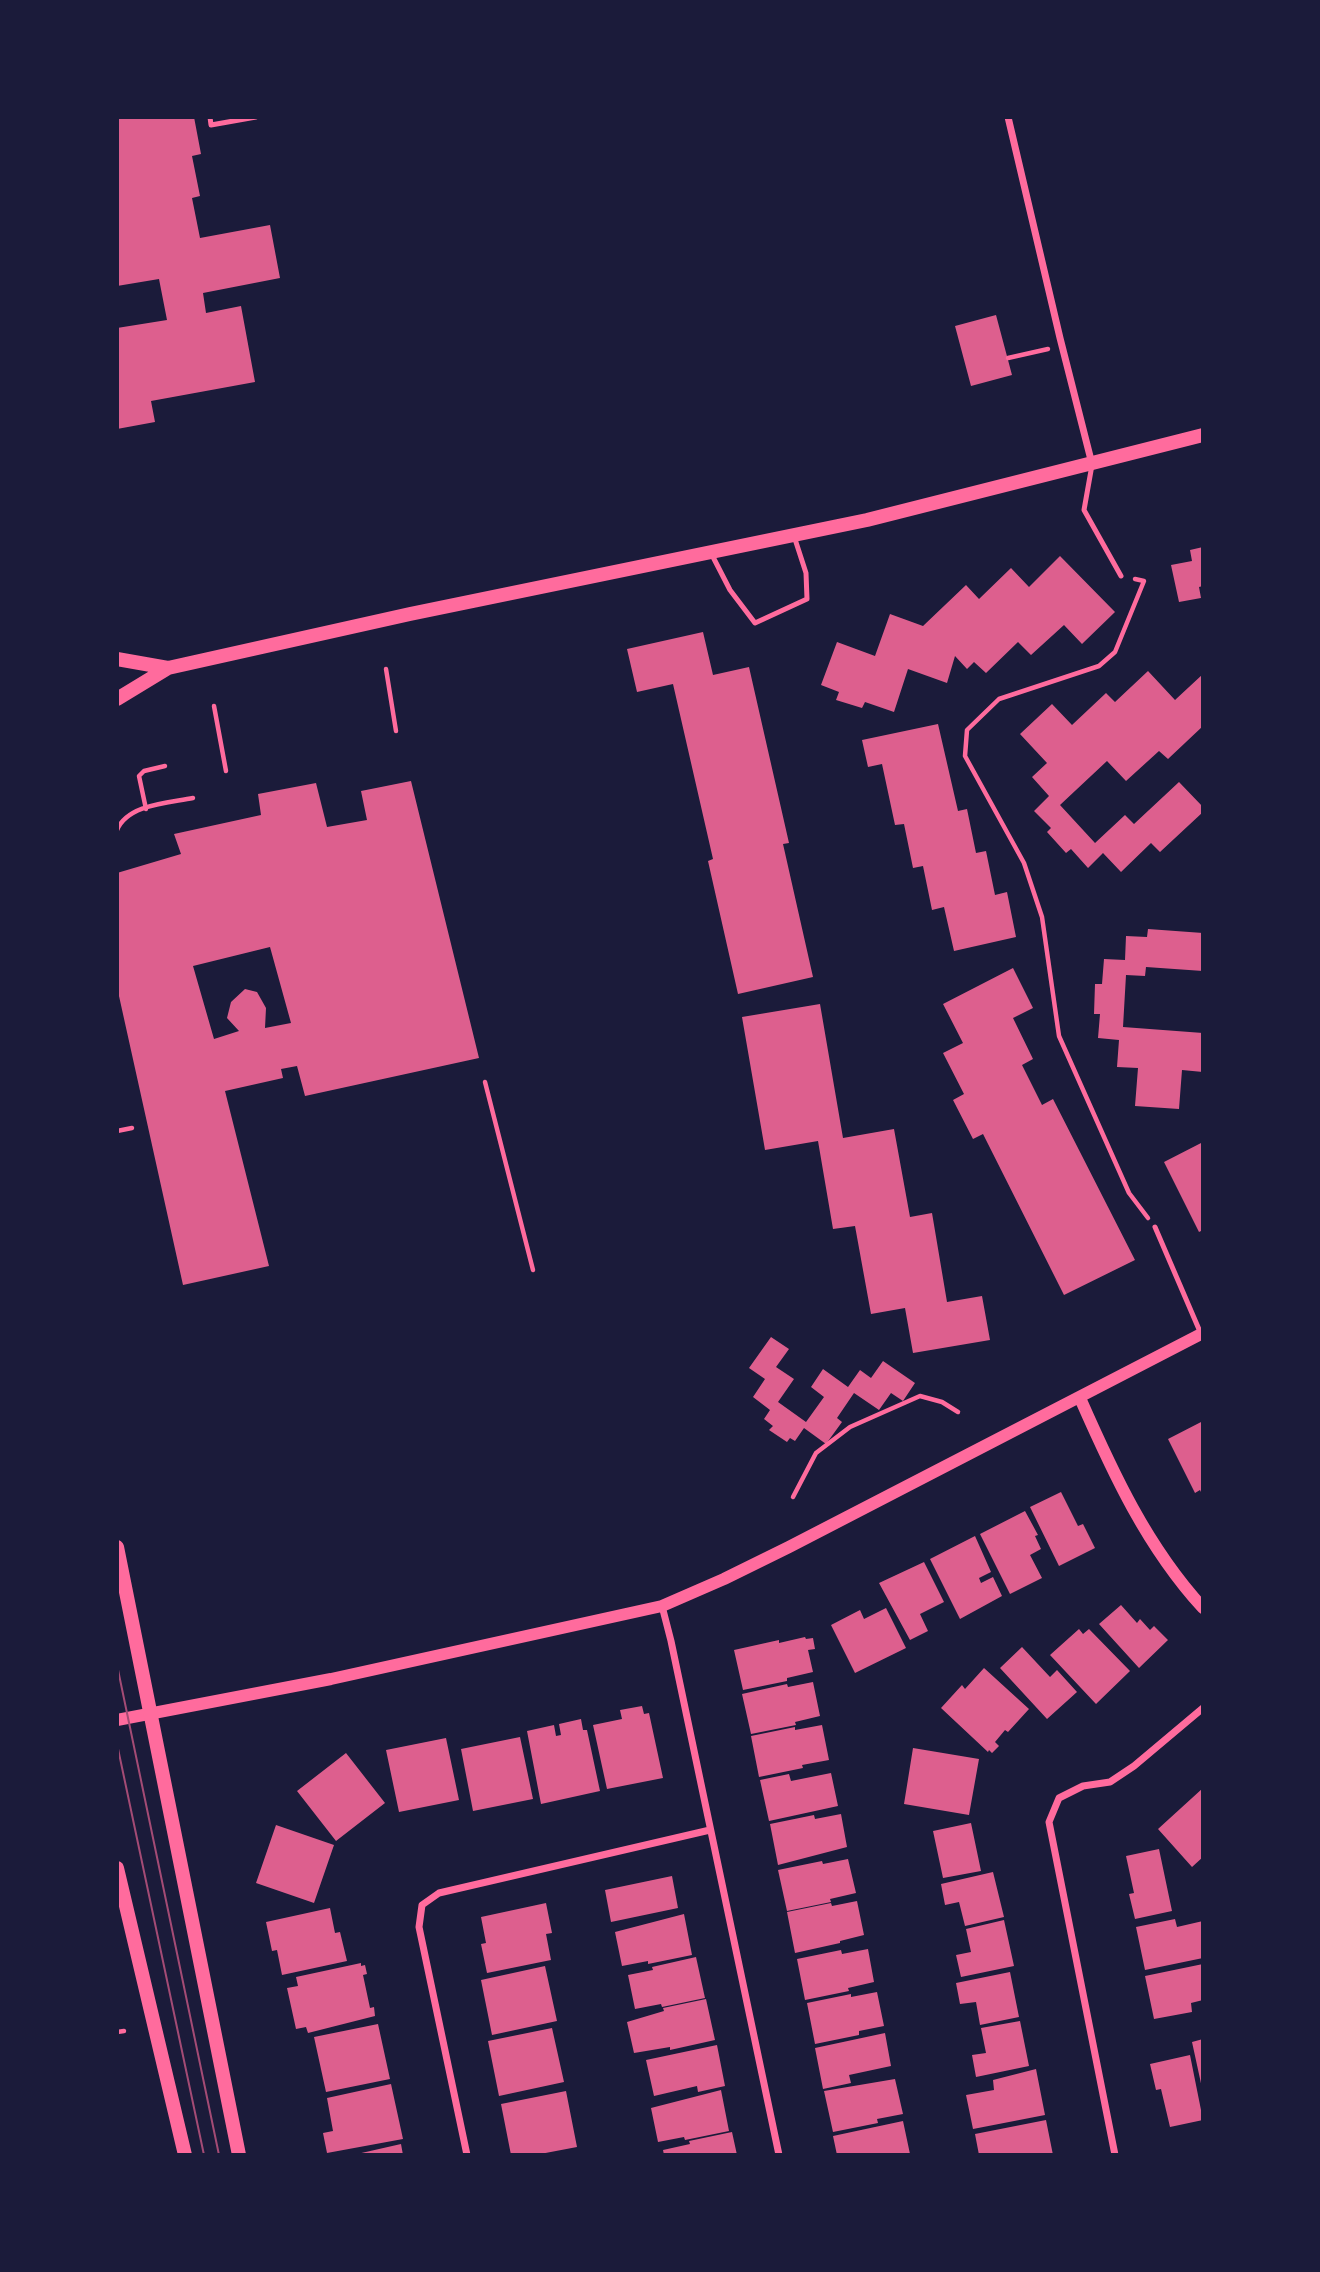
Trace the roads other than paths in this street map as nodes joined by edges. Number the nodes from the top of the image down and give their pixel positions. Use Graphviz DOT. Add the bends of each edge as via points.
graph roads {
  1 [pos="210,117"];
  2 [pos="256,117"];
  3 [pos="1008,117"];
  4 [pos="1203,435"];
  5 [pos="1092,465"];
  6 [pos="793,535"];
  7 [pos="711,552"];
  8 [pos="1121,576"];
  9 [pos="117,659"];
  10 [pos="168,668"];
  11 [pos="117,699"];
  12 [pos="1155,1227"];
  13 [pos="1202,1334"];
  14 [pos="1080,1398"];
  15 [pos="117,1547"];
  16 [pos="662,1605"];
  17 [pos="1203,1608"];
  18 [pos="1203,1708"];
  19 [pos="152,1714"];
  20 [pos="117,1720"];
  21 [pos="710,1830"];
  22 [pos="117,1868"];
  23 [pos="185,2155"];
  24 [pos="239,2155"];
  25 [pos="467,2155"];
  26 [pos="779,2155"];
  27 [pos="1115,2155"];
  1 -- 2 [label="lane" via="211,125"];
  3 -- 5 [label="street"];
  4 -- 5 [label="main road"];
  5 -- 6 [label="main road"];
  5 -- 8 [label="lane" via="1084,510"];
  6 -- 7 [label="main road"];
  6 -- 7 [label="lane" via="806,573 807,600 755,623 730,590"];
  7 -- 10 [label="main road"];
  9 -- 10 [label="main road"];
  10 -- 11 [label="main road"];
  12 -- 13 [label="lane"];
  13 -- 14 [label="street"];
  14 -- 16 [label="street" via="724,1579"];
  14 -- 17 [label="street" via="1141,1523"];
  15 -- 19 [label="main road"];
  16 -- 19 [label="street"];
  16 -- 21 [label="street"];
  18 -- 27 [label="street" via="1110,1782 1083,1786 1059,1798 1049,1822"];
  19 -- 20 [label="street"];
  19 -- 24 [label="main road"];
  21 -- 25 [label="street" via="439,1893 422,1905 419,1927"];
  21 -- 26 [label="street"];
  22 -- 23 [label="main road"];
}
